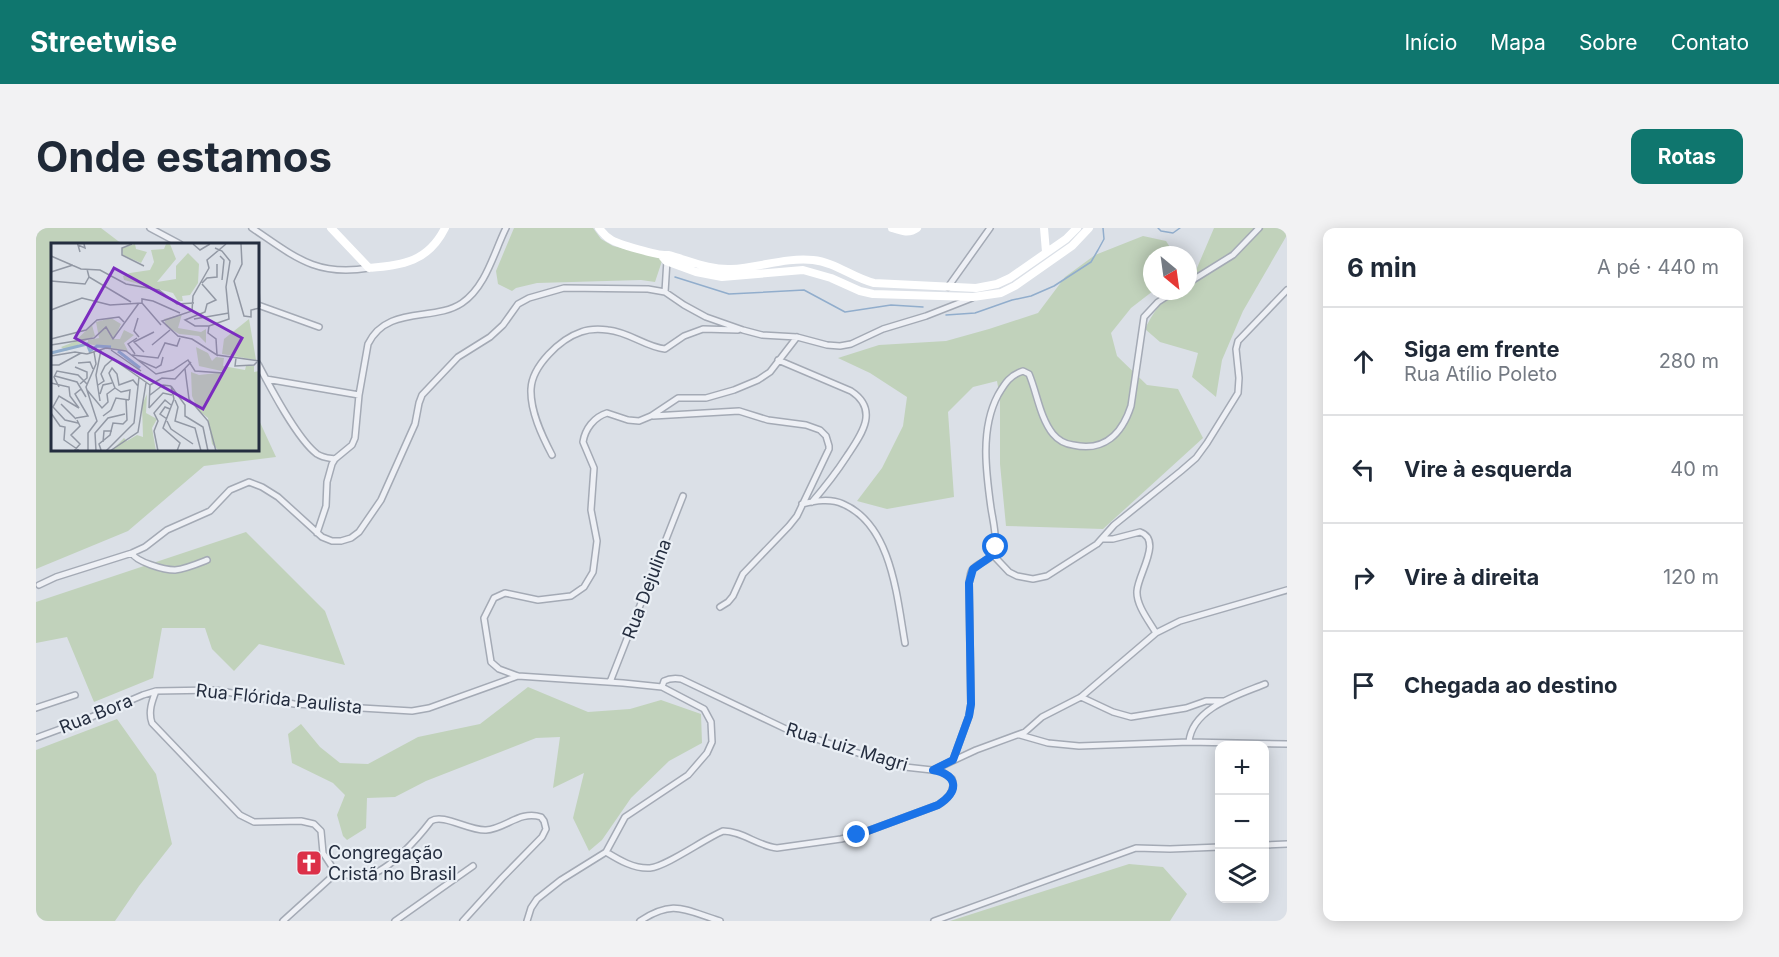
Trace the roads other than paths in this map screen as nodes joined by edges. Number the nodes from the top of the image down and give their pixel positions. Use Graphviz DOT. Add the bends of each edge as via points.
graph roads {
  1 [pos="150,228"];
  2 [pos="252,228"];
  3 [pos="331,228"];
  4 [pos="445,228"];
  5 [pos="506,228"];
  6 [pos="599,228"];
  7 [pos="892,228"];
  8 [pos="917,228"];
  9 [pos="990,228"];
  10 [pos="1044,228"];
  11 [pos="1077,228"];
  12 [pos="1089,228"];
  13 [pos="1259,228"];
  14 [pos="178,243"];
  15 [pos="1046,252"];
  16 [pos="665,257"];
  17 [pos="790,261"];
  18 [pos="1029,264"];
  19 [pos="369,268"];
  20 [pos="789,270"];
  21 [pos="1030,276"];
  22 [pos="1197,277"];
  23 [pos="948,287"];
  24 [pos="1287,290"];
  25 [pos="665,292"];
  26 [pos="973,297"];
  27 [pos="1162,300"];
  28 [pos="260,306"];
  29 [pos="319,327"];
  30 [pos="743,330"];
  31 [pos="797,337"];
  32 [pos="778,360"];
  33 [pos="260,368"];
  34 [pos="266,379"];
  35 [pos="359,395"];
  36 [pos="651,416"];
  37 [pos="552,455"];
  38 [pos="335,459"];
  39 [pos="684,496"];
  40 [pos="812,502"];
  41 [pos="802,504"];
  42 [pos="317,533"];
  43 [pos="1102,539"];
  44 [pos="132,553"];
  45 [pos="993,555"];
  46 [pos="207,560"];
  47 [pos="39,585"];
  48 [pos="1287,590"];
  49 [pos="720,607"];
  50 [pos="1156,633"];
  51 [pos="905,643"];
  52 [pos="518,676"];
  53 [pos="610,682"];
  54 [pos="1265,684"];
  55 [pos="662,687"];
  56 [pos="156,691"];
  57 [pos="75,695"];
  58 [pos="1080,697"];
  59 [pos="1224,701"];
  60 [pos="36,708"];
  61 [pos="1020,735"];
  62 [pos="36,738"];
  63 [pos="1189,742"];
  64 [pos="1287,744"];
  65 [pos="953,760"];
  66 [pos="933,770"];
  67 [pos="1287,844"];
  68 [pos="1269,845"];
  69 [pos="1215,847"];
  70 [pos="606,852"];
  71 [pos="473,866"];
  72 [pos="336,873"];
  73 [pos="284,921"];
  74 [pos="395,921"];
  75 [pos="463,921"];
  76 [pos="527,921"];
  77 [pos="640,921"];
  78 [pos="720,921"];
  79 [pos="934,921"];
  1 -- 14 [label="street"];
  2 -- 19 [label="street" via="305,263 348,272"];
  3 -- 19 [label="street"];
  4 -- 19 [label="street" via="427,253 418,258 394,266"];
  5 -- 35 [label="street" via="484,276 463,303 448,310 393,321 375,332 368,344"];
  6 -- 16 [label="street" via="621,244"];
  7 -- 8 [label="street" via="901,232"];
  9 -- 23 [label="street"];
  10 -- 15 [label="street"];
  11 -- 15 [label="street"];
  12 -- 21 [label="street" via="1072,246"];
  13 -- 22 [label="street" via="1233,255"];
  15 -- 18 [label="street"];
  16 -- 17 [label="street" via="723,269"];
  16 -- 20 [label="street" via="696,272 722,277"];
  16 -- 25 [label="street"];
  17 -- 20 [label="street"];
  17 -- 23 [label="street" via="823,261 874,283"];
  18 -- 21 [label="street"];
  18 -- 23 [label="street" via="997,284"];
  20 -- 26 [label="street" via="811,272 873,294"];
  21 -- 26 [label="street" via="1001,293"];
  24 -- 43 [label="street" via="1238,341 1238,393 1196,458"];
  25 -- 30 [label="street" via="706,317"];
  25 -- 42 [label="street" via="564,288 518,304 503,325 458,357 422,395 415,424 381,501 356,536 332,541"];
  26 -- 31 [label="street" via="845,345"];
  27 -- 45 [label="street" via="1144,317 1128,415 1119,431 1103,444 1085,448 1055,437 1045,421 1029,374 1016,373 1006,382 992,407 988,426 987,480 996,547"];
  28 -- 29 [label="street"];
  30 -- 31 [label="street"];
  30 -- 37 [label="street" via="703,329 665,349 611,330 581,332 560,342 540,366 531,387 537,419"];
  31 -- 32 [label="street"];
  32 -- 36 [label="street" via="758,380 721,395 678,398"];
  32 -- 40 [label="street" via="851,391 865,407 865,426 860,435"];
  33 -- 34 [label="street"];
  34 -- 35 [label="street"];
  34 -- 38 [label="street" via="309,446 319,455"];
  35 -- 38 [label="street" via="355,438"];
  36 -- 41 [label="street" via="739,411 820,429 829,446"];
  36 -- 52 [label="street" via="635,421 607,413 598,417 585,433 583,442 594,468 591,510 597,541 593,572 584,587 571,596 555,599 538,600 505,593 490,604 484,625 491,662"];
  38 -- 42 [label="street" via="328,475 326,506"];
  39 -- 53 [label="street, Rua Dejulina"];
  40 -- 41 [label="street"];
  40 -- 51 [label="street" via="843,504 874,531 894,578"];
  41 -- 49 [label="street" via="797,516 742,574 733,596"];
  42 -- 44 [label="street" via="278,496 249,482 230,490 210,511 166,530"];
  43 -- 45 [label="street" via="1047,576 1033,579 1009,572"];
  43 -- 50 [label="street" via="1136,532 1148,537 1151,544 1138,581 1137,598"];
  44 -- 46 [label="street" via="134,558 174,570"];
  44 -- 47 [label="street"];
  45 -- 65 [label="street" via="973,569 969,583 971,704"];
  48 -- 50 [label="street, Rua Luiz Magri" via="1180,621"];
  50 -- 58 [label="street, Rua Luiz Magri"];
  52 -- 53 [label="street"];
  52 -- 56 [label="street, Rua Flórida Paulista" via="412,711 294,704 215,690"];
  53 -- 55 [label="street"];
  54 -- 59 [label="street"];
  55 -- 66 [label="street, Rua Luiz Magri" via="668,679 681,679 786,729 904,767"];
  55 -- 70 [label="street" via="704,709 711,722 712,742 688,775 625,817"];
  56 -- 62 [label="street, Rua Bora"];
  56 -- 72 [label="street" via="150,714 152,723 234,811 254,822 314,824 321,831 323,853"];
  57 -- 60 [label="street"];
  58 -- 59 [label="street" via="1131,717 1206,701"];
  58 -- 61 [label="street, Rua Luiz Magri" via="1053,710"];
  59 -- 63 [label="street" via="1198,722 1190,732"];
  61 -- 63 [label="street" via="1079,746"];
  61 -- 65 [label="street, Rua Luiz Magri"];
  63 -- 64 [label="street"];
  65 -- 66 [label="street, Rua Luiz Magri"];
  66 -- 70 [label="street" via="952,779 953,788 946,800 857,835 777,848 723,831 650,868 624,862"];
  67 -- 68 [label="street"];
  69 -- 79 [label="street" via="1136,848"];
  70 -- 76 [label="street" via="545,892 531,908"];
  71 -- 74 [label="street"];
  72 -- 73 [label="street"];
  72 -- 75 [label="street" via="363,876 376,872 408,848 436,818 487,830 526,816 541,817 546,830 542,837"];
  77 -- 78 [label="street" via="667,908"];
}
